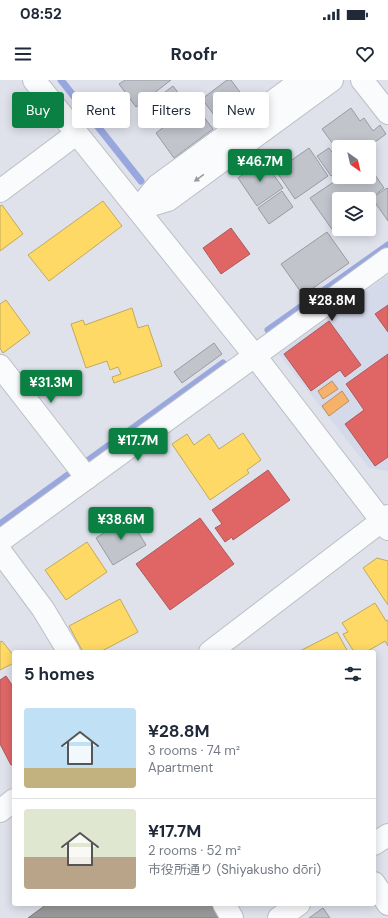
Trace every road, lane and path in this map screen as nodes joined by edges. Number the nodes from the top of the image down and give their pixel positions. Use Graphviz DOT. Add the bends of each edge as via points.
graph roads {
  1 [pos="34,80"];
  2 [pos="332,80"];
  3 [pos="362,80"];
  4 [pos="302,85"];
  5 [pos="388,113"];
  6 [pos="76,134"];
  7 [pos="0,191"];
  8 [pos="138,209"];
  9 [pos="388,259"];
  10 [pos="255,356"];
  11 [pos="0,366"];
  12 [pos="82,470"];
  13 [pos="386,522"];
  14 [pos="0,541"];
  15 [pos="0,551"];
  16 [pos="68,650"];
  17 [pos="213,650"];
  18 [pos="12,802"];
  19 [pos="0,811"];
  20 [pos="388,835"];
  21 [pos="376,843"];
  22 [pos="376,886"];
  23 [pos="388,904"];
  24 [pos="225,906"];
  25 [pos="295,906"];
  26 [pos="232,918"];
  27 [pos="279,918"];
  1 -- 6 [label="street"];
  2 -- 4 [label="street"];
  3 -- 5 [label="street"];
  4 -- 8 [label="street" via="168,200"];
  6 -- 7 [label="street"];
  6 -- 8 [label="street"];
  8 -- 10 [label="street"];
  9 -- 10 [label="street"];
  10 -- 12 [label="street"];
  10 -- 13 [label="street"];
  11 -- 12 [label="street"];
  12 -- 14 [label="street"];
  13 -- 17 [label="street"];
  15 -- 16 [label="street" via="43,608"];
  18 -- 19 [label="street"];
  20 -- 21 [label="street"];
  22 -- 23 [label="street"];
  24 -- 26 [label="street"];
  25 -- 27 [label="street"];
}
